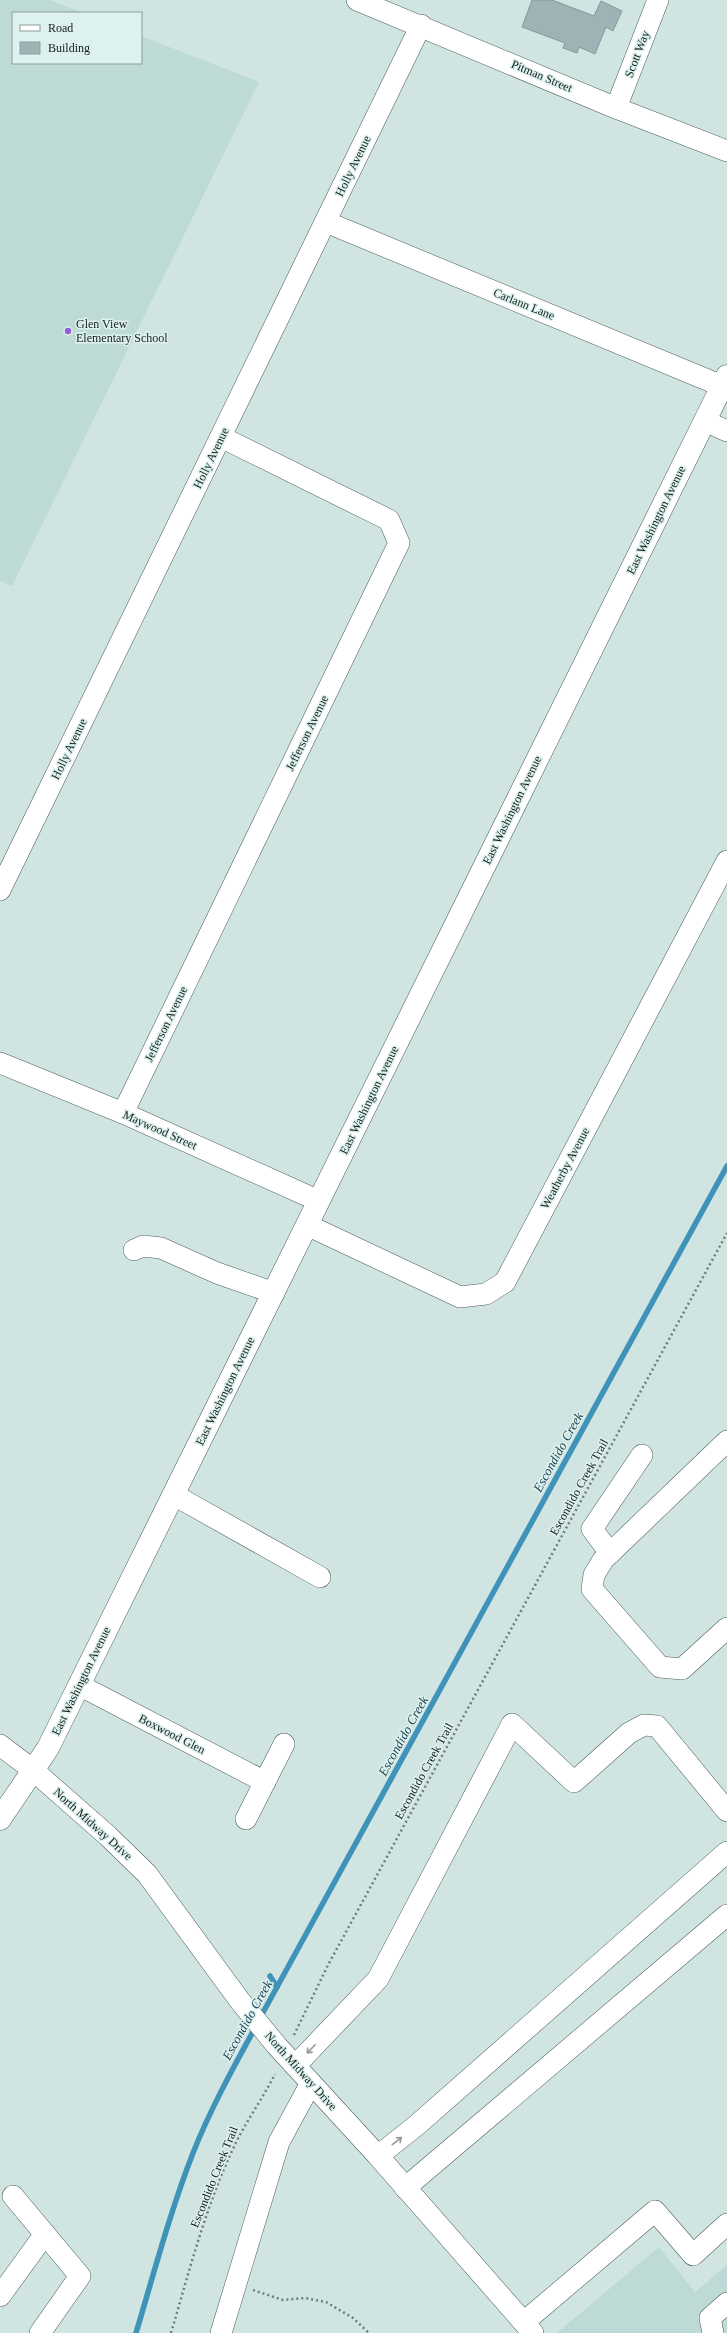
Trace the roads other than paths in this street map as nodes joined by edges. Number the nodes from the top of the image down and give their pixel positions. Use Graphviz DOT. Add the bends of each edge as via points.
graph roads {
  1 [pos="357,0"];
  2 [pos="658,0"];
  3 [pos="421,25"];
  4 [pos="616,108"];
  5 [pos="727,151"];
  6 [pos="326,222"];
  7 [pos="724,381"];
  8 [pos="705,421"];
  9 [pos="727,431"];
  10 [pos="222,437"];
  11 [pos="727,861"];
  12 [pos="0,890"];
  13 [pos="0,1064"];
  14 [pos="123,1114"];
  15 [pos="319,1201"];
  16 [pos="307,1225"];
  17 [pos="134,1250"];
  18 [pos="274,1293"];
  19 [pos="727,1441"];
  20 [pos="642,1455"];
  21 [pos="174,1495"];
  22 [pos="610,1553"];
  23 [pos="320,1577"];
  24 [pos="727,1628"];
  25 [pos="79,1686"];
  26 [pos="284,1744"];
  27 [pos="0,1745"];
  28 [pos="34,1770"];
  29 [pos="265,1782"];
  30 [pos="727,1811"];
  31 [pos="0,1819"];
  32 [pos="246,1819"];
  33 [pos="727,1852"];
  34 [pos="727,1915"];
  35 [pos="286,2056"];
  36 [pos="312,2083"];
  37 [pos="378,2156"];
  38 [pos="405,2188"];
  39 [pos="13,2196"];
  40 [pos="727,2224"];
  41 [pos="45,2234"];
  42 [pos="0,2296"];
  43 [pos="727,2303"];
  44 [pos="528,2328"];
  45 [pos="40,2333"];
  46 [pos="221,2333"];
  47 [pos="713,2333"];
  1 -- 3 [label="street, Pitman Street"];
  2 -- 4 [label="street, Scott Way"];
  3 -- 4 [label="street, Pitman Street"];
  3 -- 6 [label="street, Holly Avenue"];
  4 -- 5 [label="street, Pitman Street"];
  6 -- 7 [label="street, Carlann Lane"];
  6 -- 10 [label="street, Holly Avenue"];
  7 -- 8 [label="main road, East Washington Avenue"];
  8 -- 9 [label="street"];
  8 -- 15 [label="main road, East Washington Avenue"];
  10 -- 12 [label="street, Holly Avenue"];
  10 -- 14 [label="street, Jefferson Avenue" via="389,520 399,543"];
  11 -- 16 [label="street, Weatherby Avenue" via="505,1282 486,1294 460,1297"];
  13 -- 14 [label="street, Maywood Street"];
  14 -- 15 [label="street, Maywood Street"];
  15 -- 16 [label="main road, East Washington Avenue"];
  16 -- 18 [label="main road, East Washington Avenue"];
  17 -- 18 [label="street" via="142,1246 160,1248 217,1273"];
  18 -- 21 [label="main road, East Washington Avenue"];
  19 -- 22 [label="street"];
  20 -- 22 [label="street" via="592,1529"];
  21 -- 23 [label="street"];
  21 -- 25 [label="main road, East Washington Avenue"];
  22 -- 24 [label="street" via="594,1575 592,1589 660,1667 682,1668"];
  25 -- 28 [label="main road, East Washington Avenue"];
  25 -- 29 [label="street, Boxwood Glen"];
  26 -- 29 [label="street"];
  27 -- 28 [label="street, North Midway Drive"];
  28 -- 31 [label="main road, East Washington Avenue"];
  28 -- 35 [label="street, North Midway Drive" via="147,1874 240,2001"];
  29 -- 32 [label="street"];
  30 -- 35 [label="street, one-way" via="657,1726 644,1725 629,1733 574,1782 512,1724 378,1979 327,2032"];
  37 -- 33 [label="street, one-way" via="417,2125"];
  34 -- 38 [label="street"];
  35 -- 36 [label="street, North Midway Drive"];
  36 -- 37 [label="street, North Midway Drive"];
  36 -- 46 [label="street" via="279,2142"];
  37 -- 38 [label="street, North Midway Drive"];
  38 -- 44 [label="street, North Midway Drive"];
  39 -- 41 [label="street"];
  40 -- 44 [label="street" via="693,2255 655,2211"];
  41 -- 42 [label="street"];
  41 -- 45 [label="street" via="80,2276"];
  43 -- 47 [label="street" via="710,2318"];
}
